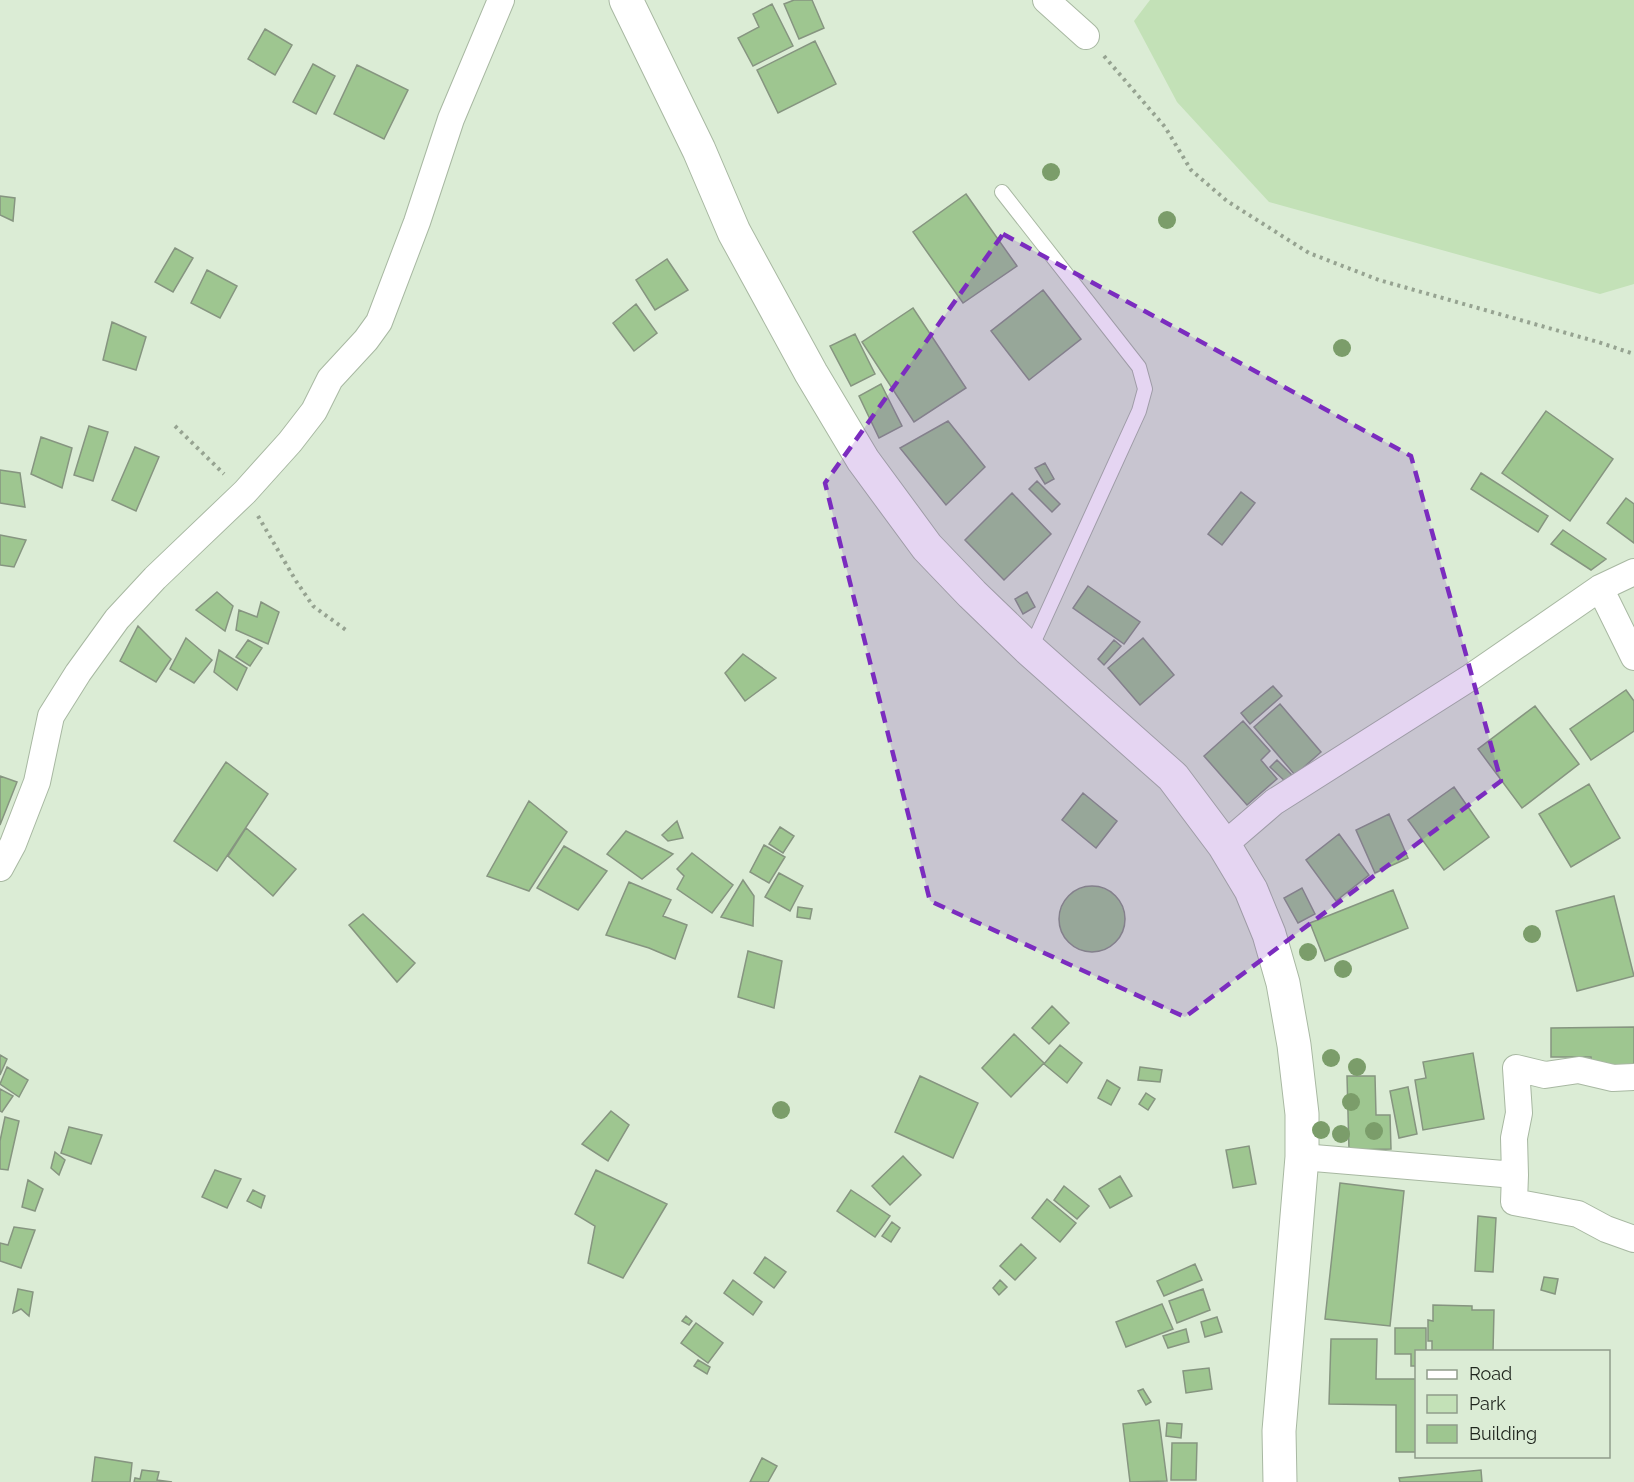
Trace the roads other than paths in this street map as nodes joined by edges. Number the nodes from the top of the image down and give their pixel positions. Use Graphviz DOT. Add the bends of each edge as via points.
graph roads {
  1 [pos="501,0"];
  2 [pos="626,0"];
  3 [pos="1046,0"];
  4 [pos="1086,36"];
  5 [pos="1002,192"];
  6 [pos="1634,572"];
  7 [pos="1600,588"];
  8 [pos="1030,650"];
  9 [pos="1634,657"];
  10 [pos="1224,845"];
  11 [pos="0,868"];
  12 [pos="1634,1077"];
  13 [pos="1302,1157"];
  14 [pos="1515,1175"];
  15 [pos="1634,1239"];
  16 [pos="1280,1482"];
  1 -- 11 [label="street" via="451,119 379,322 330,379 314,411 290,442 117,619 78,673 51,716 37,783"];
  2 -- 8 [label="main road" via="734,232 863,460 927,547"];
  3 -- 4 [label="street"];
  5 -- 8 [label="lane" via="1139,367 1145,388 1139,411"];
  6 -- 7 [label="street"];
  7 -- 9 [label="street"];
  7 -- 10 [label="street" via="1472,677 1274,801"];
  8 -- 10 [label="main road" via="1173,777"];
  10 -- 13 [label="main road" via="1251,890 1283,983 1302,1114"];
  12 -- 14 [label="street" via="1613,1078 1579,1070 1545,1075 1516,1068 1519,1113 1514,1138"];
  13 -- 14 [label="street"];
  13 -- 16 [label="main road" via="1279,1431"];
  14 -- 15 [label="street" via="1514,1202 1578,1214"];
}
